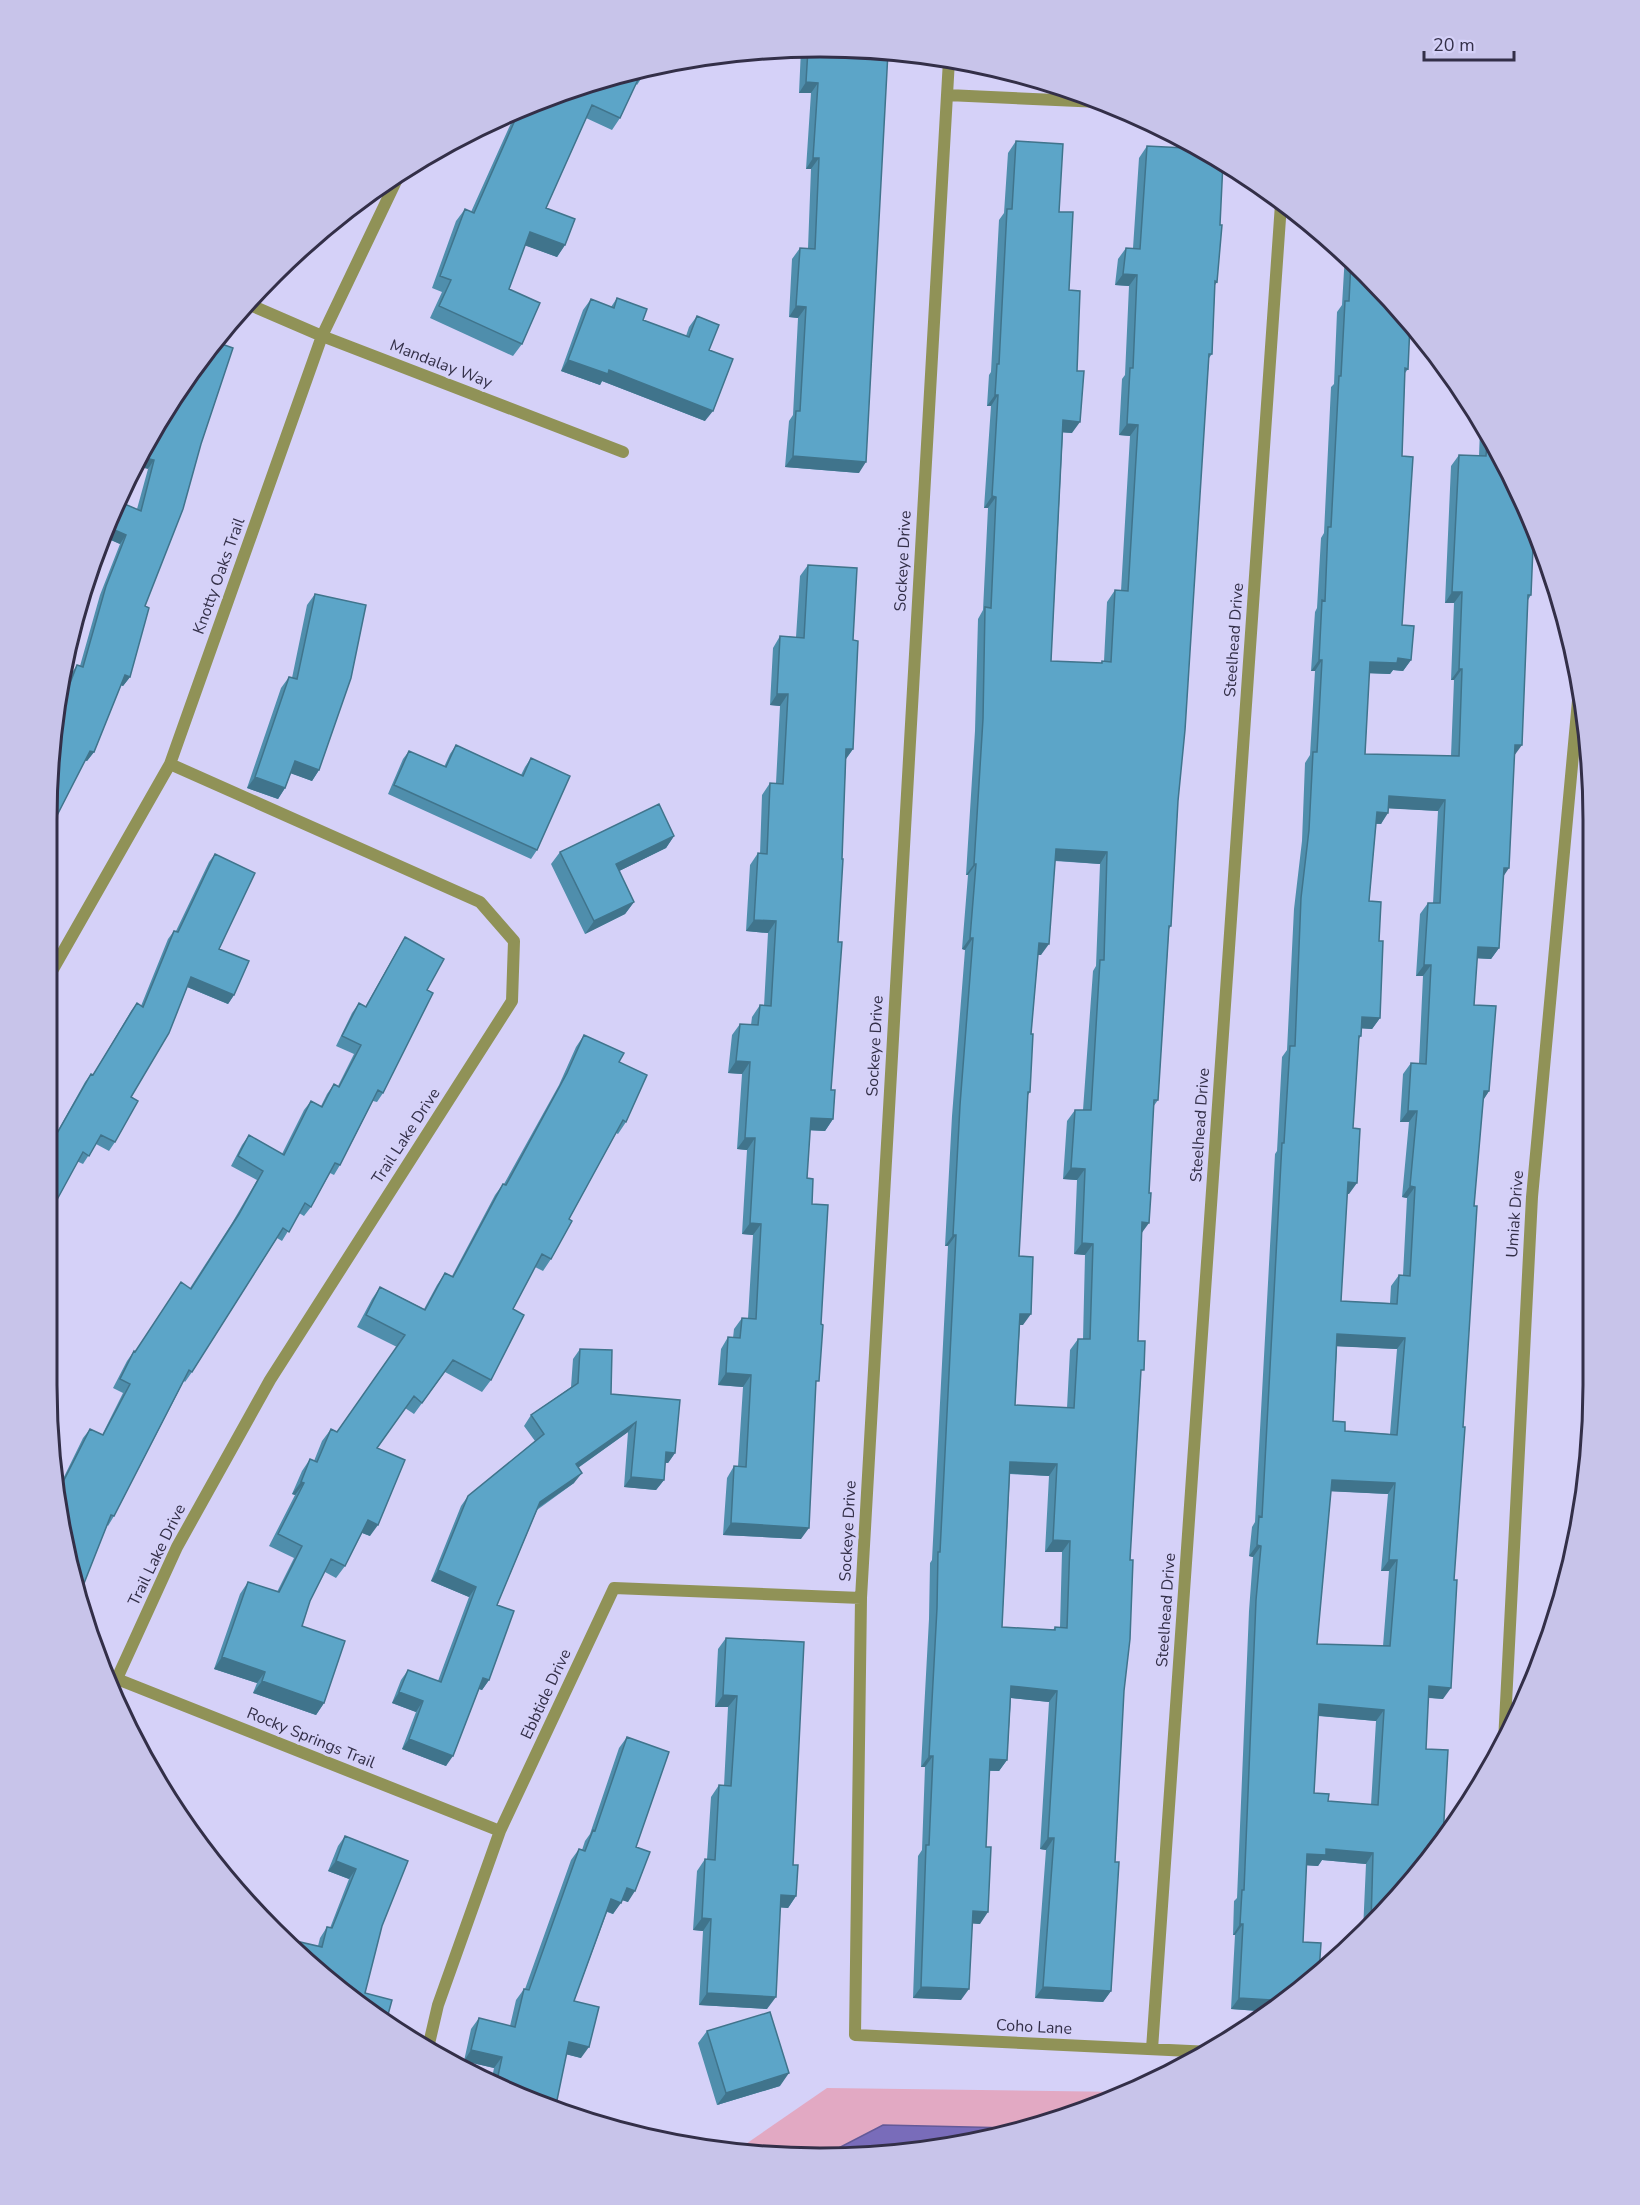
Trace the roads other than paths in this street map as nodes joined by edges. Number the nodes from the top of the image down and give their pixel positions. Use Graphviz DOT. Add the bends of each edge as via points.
graph roads {
  1 [pos="949,69"];
  2 [pos="947,95"];
  3 [pos="1075,101"];
  4 [pos="393,188"];
  5 [pos="1280,212"];
  6 [pos="255,307"];
  7 [pos="322,336"];
  8 [pos="623,452"];
  9 [pos="1576,721"];
  10 [pos="170,764"];
  11 [pos="57,962"];
  12 [pos="861,1598"];
  13 [pos="115,1677"];
  14 [pos="117,1681"];
  15 [pos="1504,1722"];
  16 [pos="500,1831"];
  17 [pos="855,2035"];
  18 [pos="430,2041"];
  19 [pos="1152,2049"];
  20 [pos="1191,2051"];
  1 -- 2 [label="street, Sockeye Drive"];
  2 -- 3 [label="street"];
  2 -- 12 [label="street, Sockeye Drive"];
  4 -- 7 [label="street, Knotty Oaks Trail"];
  5 -- 19 [label="street, Steelhead Drive"];
  6 -- 7 [label="street, Mandalay Way"];
  7 -- 8 [label="street, Mandalay Way"];
  7 -- 10 [label="street, Knotty Oaks Trail"];
  9 -- 15 [label="street, Umiak Drive" via="1532,1197"];
  10 -- 11 [label="street, Knotty Oaks Trail"];
  10 -- 13 [label="street, Trail Lake Drive" via="480,902 514,941 512,1001 270,1380 177,1547"];
  12 -- 16 [label="street, Ebbtide Drive" via="614,1588"];
  12 -- 17 [label="street, Sockeye Drive"];
  14 -- 16 [label="street, Rocky Springs Trail"];
  16 -- 18 [label="street, Ebbtide Drive" via="438,2005"];
  17 -- 19 [label="street, Coho Lane"];
  19 -- 20 [label="street, Coho Lane"];
}
